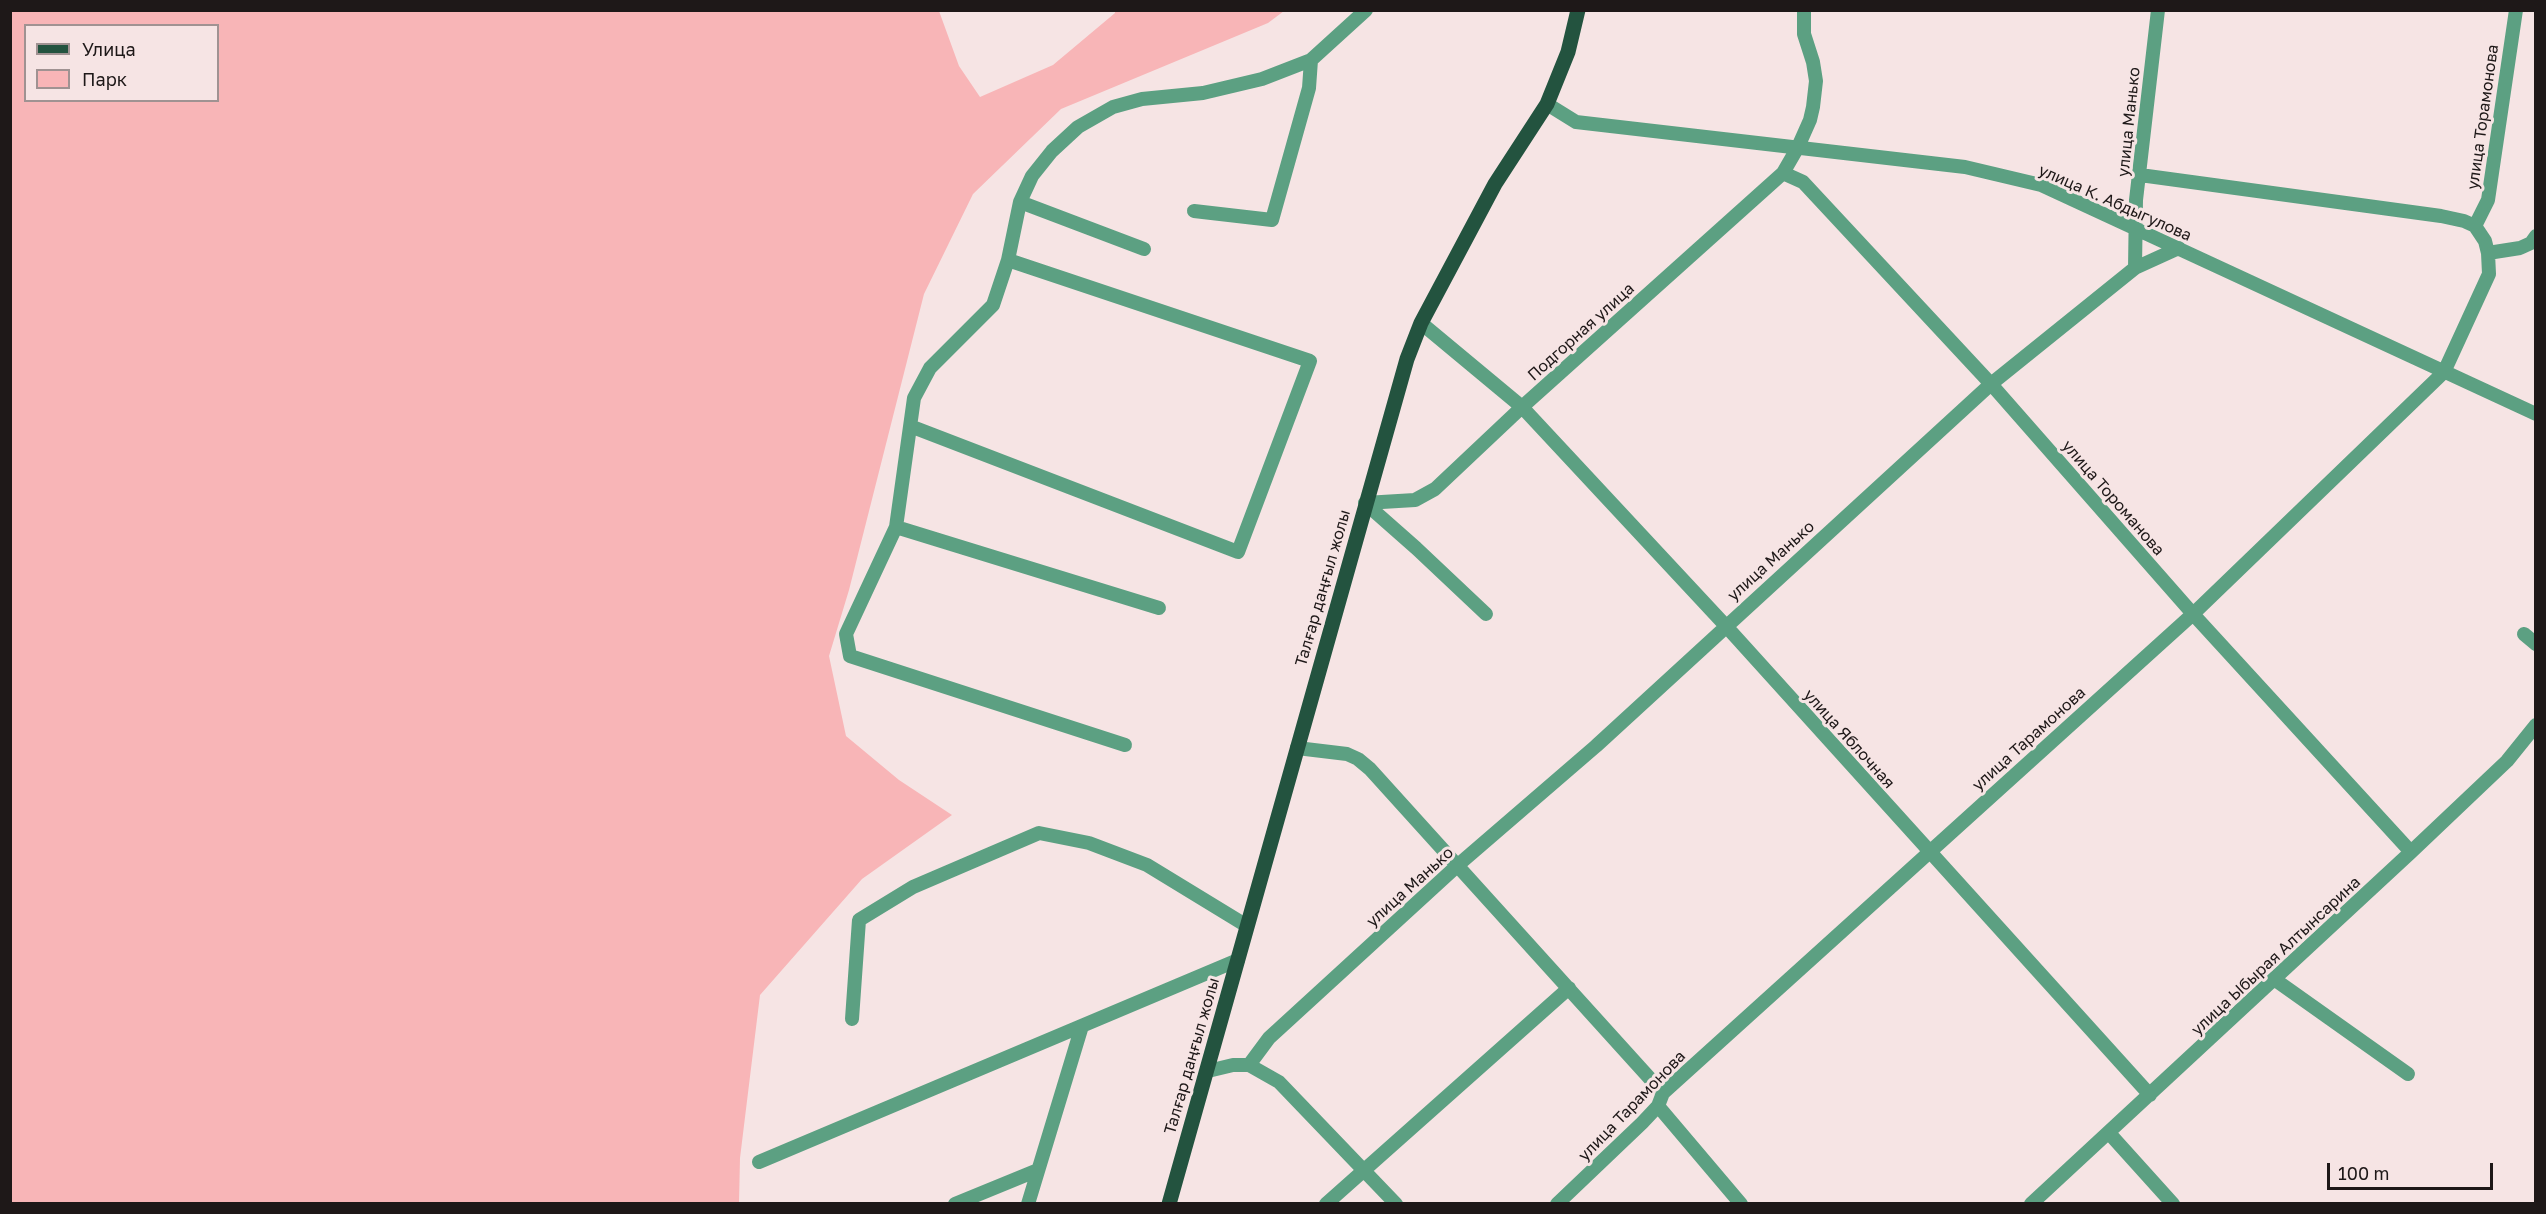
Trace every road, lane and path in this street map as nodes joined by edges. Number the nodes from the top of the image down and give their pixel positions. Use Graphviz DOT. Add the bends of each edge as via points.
graph roads {
  1 [pos="1366,10"];
  2 [pos="1578,10"];
  3 [pos="1804,10"];
  4 [pos="2158,10"];
  5 [pos="2516,10"];
  6 [pos="1311,60"];
  7 [pos="1547,104"];
  8 [pos="1798,147"];
  9 [pos="1783,173"];
  10 [pos="2140,175"];
  11 [pos="1020,201"];
  12 [pos="1194,211"];
  13 [pos="2475,226"];
  14 [pos="2135,228"];
  15 [pos="2535,236"];
  16 [pos="2179,248"];
  17 [pos="1144,249"];
  18 [pos="2488,254"];
  19 [pos="1008,260"];
  20 [pos="2135,268"];
  21 [pos="1421,323"];
  22 [pos="2444,372"];
  23 [pos="1991,384"];
  24 [pos="1522,407"];
  25 [pos="2535,414"];
  26 [pos="910,426"];
  27 [pos="1365,503"];
  28 [pos="896,527"];
  29 [pos="1159,608"];
  30 [pos="1486,614"];
  31 [pos="2193,614"];
  32 [pos="1725,626"];
  33 [pos="2524,634"];
  34 [pos="2535,644"];
  35 [pos="2535,725"];
  36 [pos="1125,745"];
  37 [pos="1297,748"];
  38 [pos="1929,852"];
  39 [pos="2411,852"];
  40 [pos="1458,865"];
  41 [pos="1247,926"];
  42 [pos="1238,960"];
  43 [pos="2274,979"];
  44 [pos="1569,988"];
  45 [pos="852,1019"];
  46 [pos="1082,1026"];
  47 [pos="1248,1065"];
  48 [pos="1208,1071"];
  49 [pos="2408,1074"];
  50 [pos="1663,1093"];
  51 [pos="2150,1095"];
  52 [pos="1658,1106"];
  53 [pos="2109,1133"];
  54 [pos="759,1162"];
  55 [pos="1365,1169"];
  56 [pos="1038,1170"];
  57 [pos="955,1203"];
  58 [pos="1028,1203"];
  59 [pos="1169,1203"];
  60 [pos="1326,1203"];
  61 [pos="1396,1203"];
  62 [pos="1557,1203"];
  63 [pos="1741,1203"];
  64 [pos="2031,1203"];
  65 [pos="2174,1203"];
  1 -- 6 [label="street"];
  2 -- 7 [label="main road, Талғар даңғыл жолы" via="1568,52"];
  3 -- 8 [label="street, Подгорная улица" via="1804,34 1816,81 1810,120"];
  4 -- 10 [label="street, улица Манько"];
  5 -- 13 [label="street, улица Торамонова" via="2488,200"];
  6 -- 11 [label="street" via="1262,79 1113,107 1078,127 1052,152 1032,176"];
  6 -- 12 [label="street" via="1309,88 1272,220"];
  7 -- 8 [label="street, улица К. Абдыгулова" via="1576,122"];
  7 -- 21 [label="main road, Талғар даңғыл жолы" via="1495,184"];
  8 -- 9 [label="street, Подгорная улица"];
  8 -- 14 [label="street, улица К. Абдыгулова" via="1965,167 2041,184"];
  9 -- 23 [label="street, улица Тороманова" via="1803,182"];
  9 -- 24 [label="street, Подгорная улица"];
  10 -- 13 [label="street" via="2441,216"];
  10 -- 14 [label="street, улица Манько"];
  11 -- 17 [label="street"];
  11 -- 19 [label="street"];
  13 -- 18 [label="street"];
  14 -- 16 [label="street, улица К. Абдыгулова"];
  14 -- 20 [label="street, улица Манько"];
  15 -- 18 [label="street" via="2520,248"];
  16 -- 20 [label="street"];
  16 -- 22 [label="street, улица К. Абдыгулова"];
  18 -- 22 [label="street, улица Тарамонова" via="2489,274"];
  19 -- 26 [label="street" via="993,305 930,368 914,398"];
  19 -- 26 [label="street" via="1310,361 1238,552"];
  20 -- 23 [label="street, улица Манько"];
  21 -- 24 [label="street, улица Яблочная"];
  21 -- 27 [label="main road, Талғар даңғыл жолы"];
  22 -- 25 [label="street, улица К. Абдыгулова"];
  22 -- 31 [label="street, улица Тарамонова"];
  23 -- 31 [label="street, улица Тороманова"];
  23 -- 32 [label="street, улица Манько"];
  24 -- 27 [label="street, Подгорная улица" via="1435,489 1415,500"];
  24 -- 32 [label="street, улица Яблочная"];
  26 -- 28 [label="street"];
  27 -- 30 [label="street"];
  27 -- 37 [label="main road, Талғар даңғыл жолы"];
  28 -- 29 [label="street"];
  28 -- 36 [label="street" via="846,634 850,656"];
  31 -- 38 [label="street, улица Тарамонова"];
  31 -- 39 [label="street, улица Тороманова"];
  32 -- 38 [label="street, улица Яблочная"];
  32 -- 40 [label="street, улица Манько" via="1596,746"];
  33 -- 34 [label="street"];
  35 -- 39 [label="street, улица Ыбырая Алтынсарина" via="2506,761"];
  37 -- 40 [label="street" via="1333,751 1358,759"];
  37 -- 41 [label="main road, Талғар даңғыл жолы"];
  38 -- 50 [label="street, улица Тарамонова"];
  38 -- 51 [label="street, улица Яблочная"];
  39 -- 43 [label="street, улица Ыбырая Алтынсарина"];
  40 -- 44 [label="street"];
  40 -- 47 [label="street, улица Манько" via="1269,1038"];
  41 -- 42 [label="main road, Талғар даңғыл жолы"];
  41 -- 45 [label="street" via="1147,864 1089,843 1039,833 913,887 859,920"];
  42 -- 46 [label="street"];
  42 -- 48 [label="main road, Талғар даңғыл жолы"];
  43 -- 49 [label="street"];
  43 -- 51 [label="street, улица Ыбырая Алтынсарина"];
  44 -- 50 [label="street"];
  44 -- 55 [label="street"];
  46 -- 54 [label="street"];
  46 -- 56 [label="street"];
  47 -- 48 [label="street"];
  47 -- 55 [label="street" via="1287,1089"];
  48 -- 59 [label="main road, Талғар даңғыл жолы"];
  50 -- 52 [label="street, улица Тарамонова"];
  51 -- 53 [label="street, улица Ыбырая Алтынсарина"];
  52 -- 62 [label="street, улица Тарамонова"];
  52 -- 63 [label="street"];
  53 -- 64 [label="street, улица Ыбырая Алтынсарина"];
  53 -- 65 [label="street"];
  55 -- 60 [label="street"];
  55 -- 61 [label="street"];
  56 -- 57 [label="street"];
  56 -- 58 [label="street"];
}
